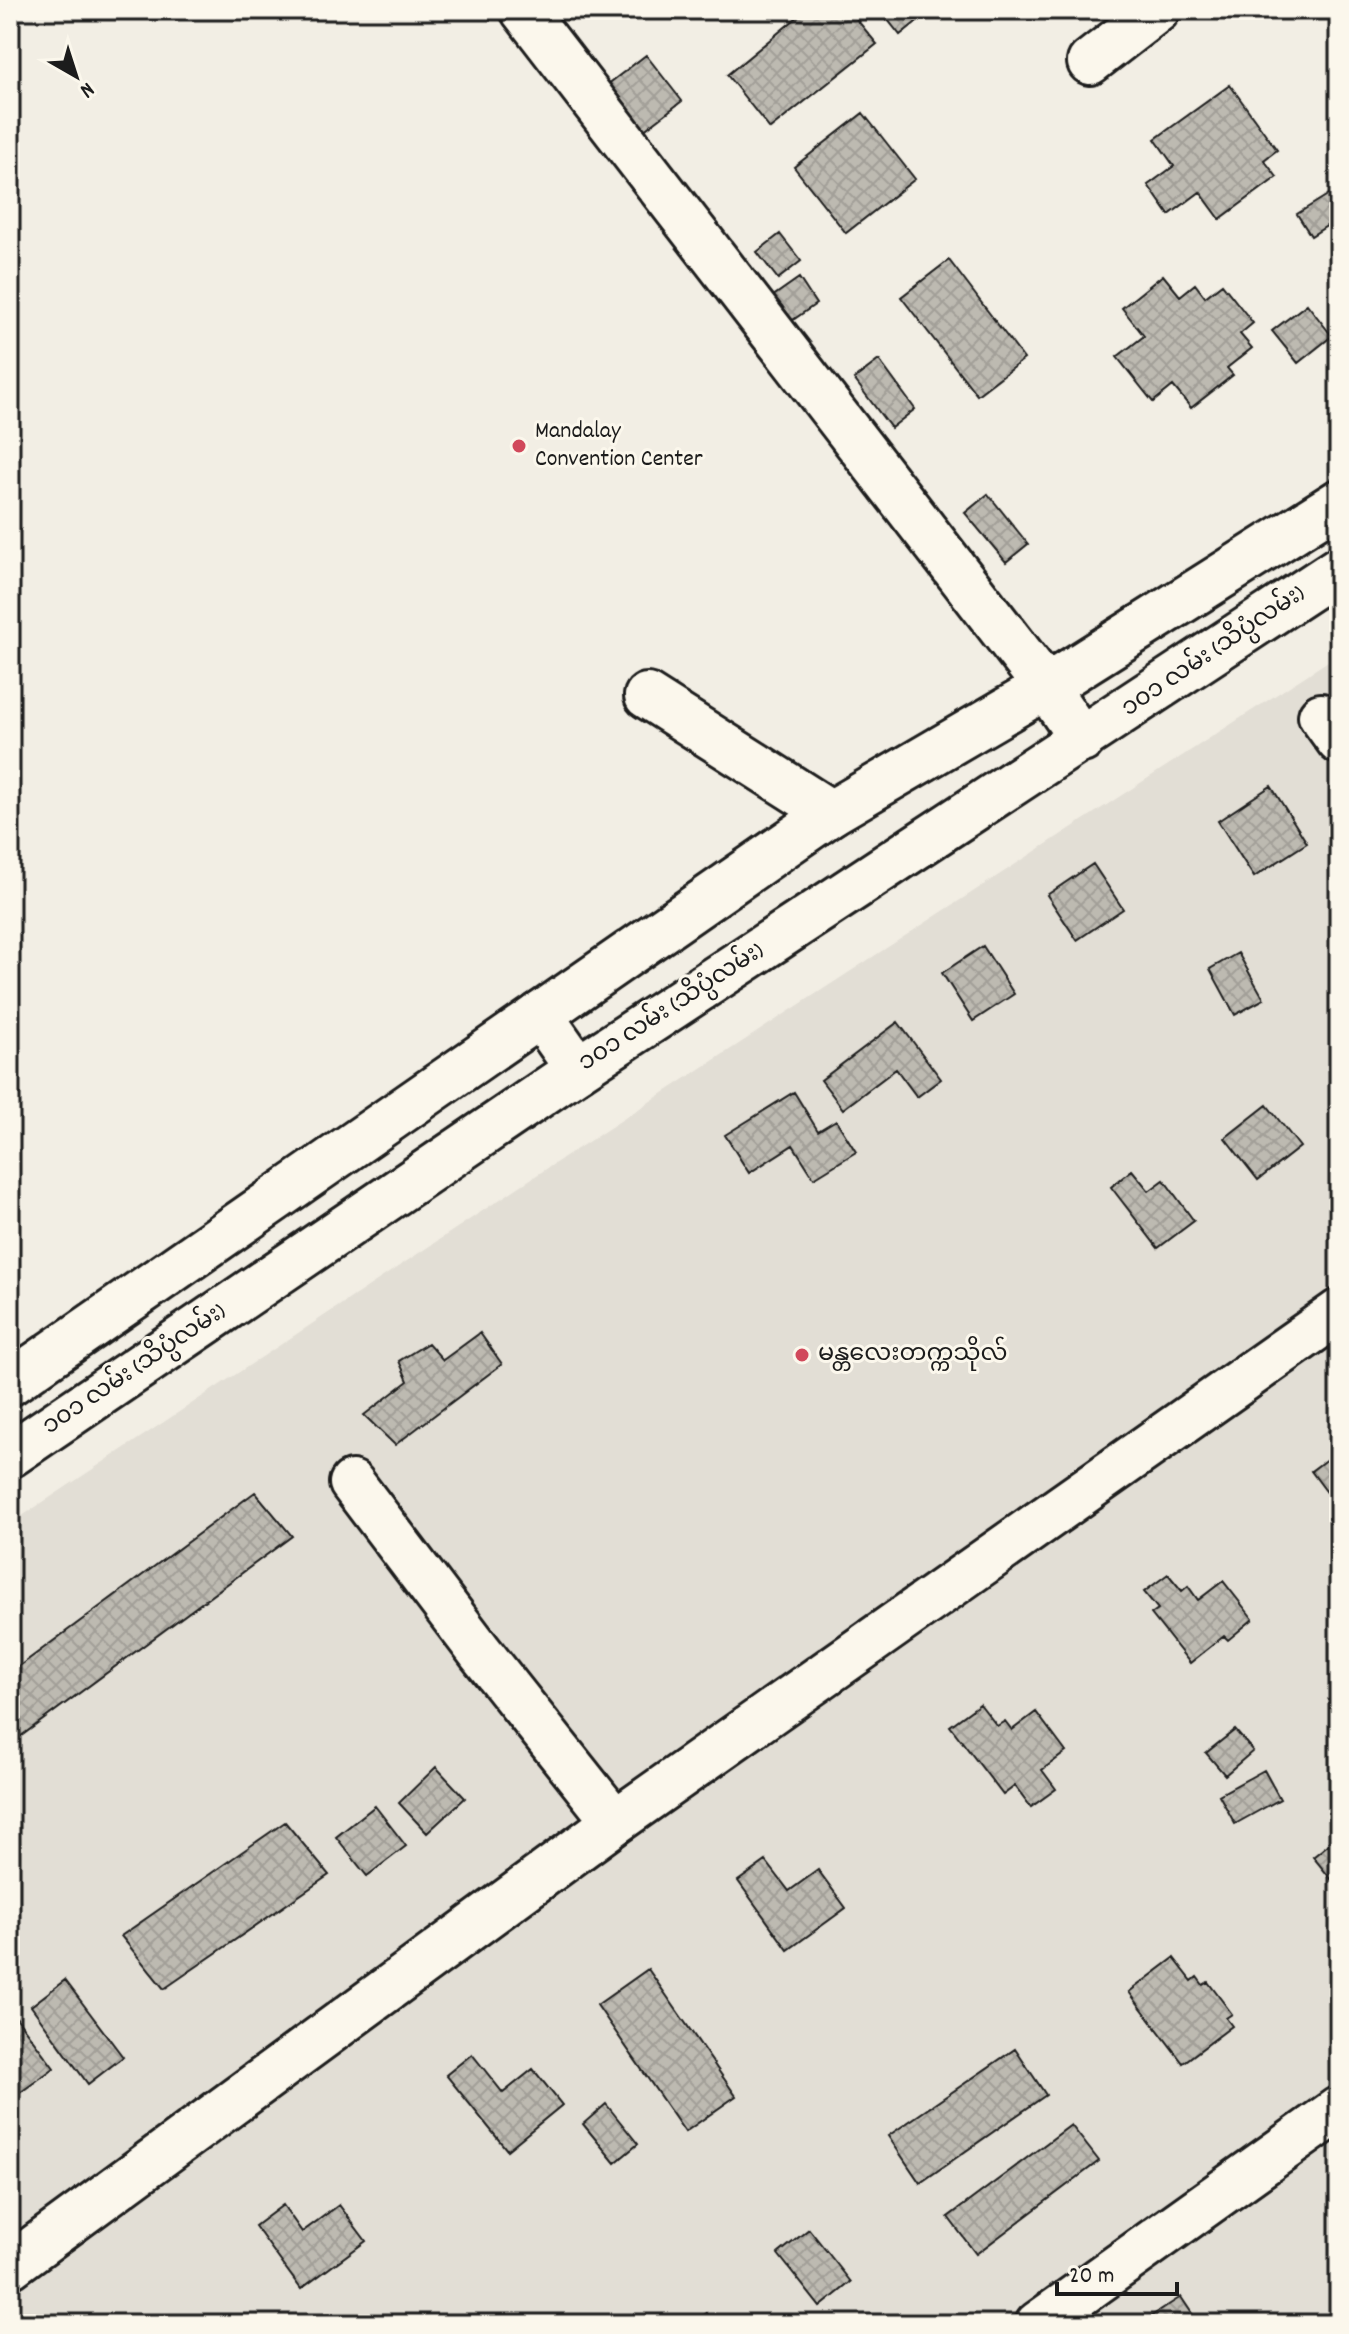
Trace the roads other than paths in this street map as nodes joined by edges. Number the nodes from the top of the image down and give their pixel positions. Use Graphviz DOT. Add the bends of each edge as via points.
graph roads {
  1 [pos="523,10"];
  2 [pos="1157,10"];
  3 [pos="1090,62"];
  4 [pos="1339,502"];
  5 [pos="1339,569"];
  6 [pos="1226,575"];
  7 [pos="1257,624"];
  8 [pos="1046,687"];
  9 [pos="647,696"];
  10 [pos="1082,740"];
  11 [pos="831,813"];
  12 [pos="540,1015"];
  13 [pos="578,1069"];
  14 [pos="1339,1312"];
  15 [pos="10,1383"];
  16 [pos="10,1455"];
  17 [pos="352,1483"];
  18 [pos="615,1822"];
  19 [pos="1339,2109"];
  20 [pos="10,2266"];
  21 [pos="1038,2324"];
  1 -- 8 [label="main road"];
  2 -- 3 [label="main road"];
  4 -- 6 [label="main road"];
  5 -- 7 [label="main road, ၁၀၁ လမ်း (သိပ္ပံလမ်း)"];
  6 -- 7 [label="main road"];
  6 -- 8 [label="main road"];
  7 -- 10 [label="main road, ၁၀၁ လမ်း (သိပ္ပံလမ်း)"];
  8 -- 10 [label="main road"];
  8 -- 11 [label="main road"];
  9 -- 11 [label="main road"];
  10 -- 13 [label="main road, ၁၀၁ လမ်း (သိပ္ပံလမ်း)"];
  11 -- 12 [label="main road"];
  12 -- 13 [label="main road"];
  12 -- 15 [label="main road"];
  13 -- 16 [label="main road, ၁၀၁ လမ်း (သိပ္ပံလမ်း)"];
  14 -- 18 [label="main road"];
  17 -- 18 [label="main road"];
  18 -- 20 [label="main road"];
  19 -- 21 [label="main road"];
}
